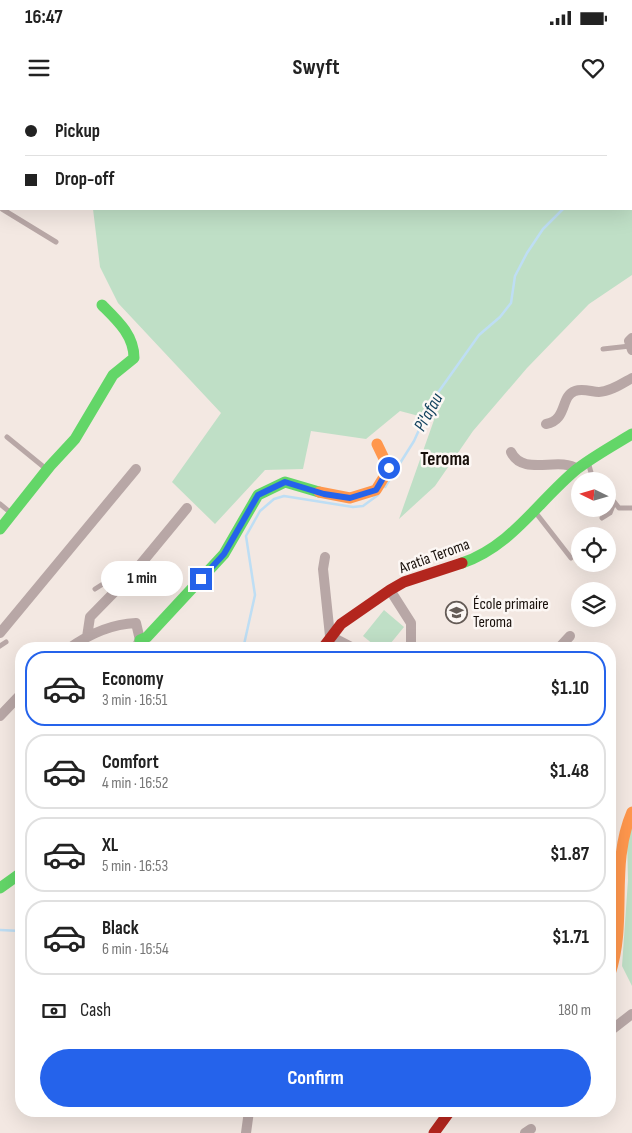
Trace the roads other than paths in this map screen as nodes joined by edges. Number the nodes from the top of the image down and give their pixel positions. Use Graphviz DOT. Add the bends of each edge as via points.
graph roads {
  1 [pos="4,210"];
  2 [pos="56,242"];
  3 [pos="102,305"];
  4 [pos="631,344"];
  5 [pos="603,349"];
  6 [pos="632,378"];
  7 [pos="546,424"];
  8 [pos="632,434"];
  9 [pos="7,437"];
  10 [pos="377,444"];
  11 [pos="511,452"];
  12 [pos="588,462"];
  13 [pos="136,469"];
  14 [pos="47,470"];
  15 [pos="577,470"];
  16 [pos="591,472"];
  17 [pos="0,504"];
  18 [pos="616,504"];
  19 [pos="186,508"];
  20 [pos="632,508"];
  21 [pos="534,510"];
  22 [pos="11,513"];
  23 [pos="0,529"];
  24 [pos="326,557"];
  25 [pos="571,558"];
  26 [pos="135,571"];
  27 [pos="95,589"];
  28 [pos="390,590"];
  29 [pos="330,636"];
  30 [pos="570,636"];
  31 [pos="3,637"];
  32 [pos="87,637"];
  33 [pos="79,642"];
  34 [pos="138,642"];
  35 [pos="141,642"];
  36 [pos="326,642"];
  37 [pos="342,642"];
  38 [pos="411,642"];
  39 [pos="564,642"];
  40 [pos="0,646"];
  41 [pos="15,700"];
  42 [pos="0,716"];
  43 [pos="632,812"];
  44 [pos="15,878"];
  45 [pos="0,888"];
  46 [pos="616,965"];
  47 [pos="632,1014"];
  48 [pos="616,1026"];
  49 [pos="248,1117"];
  50 [pos="446,1117"];
  51 [pos="246,1133"];
  52 [pos="434,1133"];
  1 -- 2 [label="lane"];
  3 -- 14 [label="street" via="130,337 136,348 134,358 113,374 75,439"];
  4 -- 5 [label="lane"];
  6 -- 7 [label="street" via="602,392 575,391 560,417"];
  8 -- 12 [label="street, Aratia Teroma"];
  9 -- 14 [label="lane"];
  10 -- 35 [label="street" via="389,468 376,490 350,498 285,482 258,495 224,554"];
  11 -- 15 [label="street" via="514,458 524,463 570,464"];
  12 -- 15 [label="street, Aratia Teroma"];
  12 -- 16 [label="lane"];
  13 -- 31 [label="street"];
  14 -- 22 [label="street"];
  15 -- 21 [label="street, Aratia Teroma"];
  17 -- 22 [label="lane"];
  18 -- 20 [label="lane" via="624,510"];
  19 -- 26 [label="street"];
  21 -- 25 [label="lane"];
  21 -- 28 [label="street, Aratia Teroma" via="504,541 476,558 404,582"];
  22 -- 23 [label="street"];
  24 -- 29 [label="street" via="322,569"];
  26 -- 27 [label="lane" via="128,568"];
  26 -- 32 [label="street" via="90,617"];
  28 -- 29 [label="street, Aratia Teroma" via="341,624"];
  28 -- 38 [label="street, Aratia Teroma" via="411,622"];
  29 -- 36 [label="street, Aratia Teroma"];
  29 -- 37 [label="street"];
  30 -- 39 [label="street"];
  31 -- 40 [label="lane"];
  32 -- 33 [label="street"];
  32 -- 34 [label="street" via="96,631 136,623"];
  41 -- 42 [label="street"];
  43 -- 46 [label="street" via="618,853 623,933"];
  44 -- 45 [label="street"];
  47 -- 48 [label="street"];
  49 -- 51 [label="street"];
  50 -- 52 [label="street"];
}
